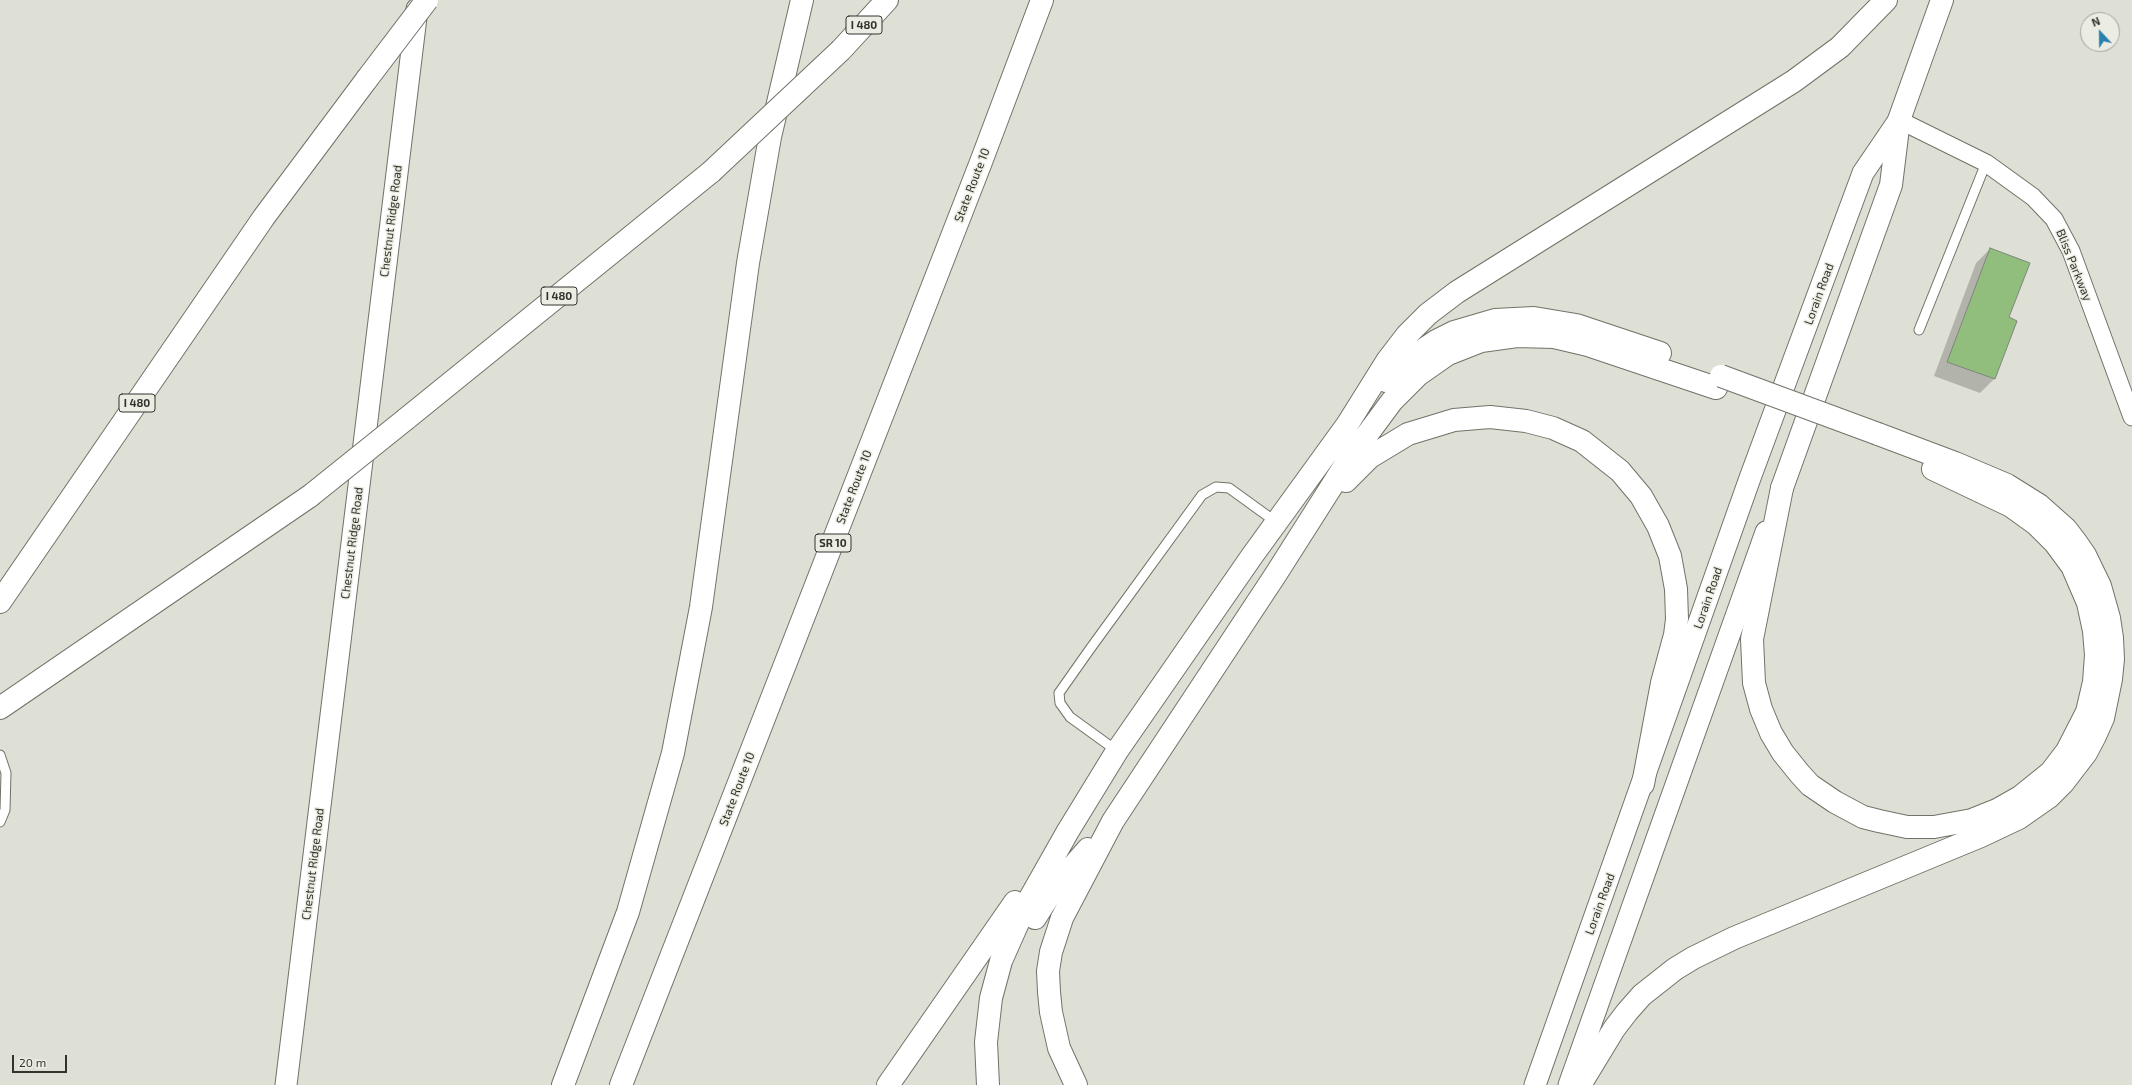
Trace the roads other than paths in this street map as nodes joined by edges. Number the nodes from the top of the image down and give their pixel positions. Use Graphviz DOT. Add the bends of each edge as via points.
graph roads {
  1 [pos="418,0"];
  2 [pos="427,0"];
  3 [pos="802,0"];
  4 [pos="887,0"];
  5 [pos="1042,0"];
  6 [pos="1886,0"];
  7 [pos="1942,0"];
  8 [pos="1899,120"];
  9 [pos="1986,163"];
  10 [pos="1919,330"];
  11 [pos="1718,382"];
  12 [pos="2132,417"];
  13 [pos="1347,425"];
  14 [pos="1875,440"];
  15 [pos="1782,488"];
  16 [pos="1276,522"];
  17 [pos="1308,526"];
  18 [pos="0,602"];
  19 [pos="0,708"];
  20 [pos="1117,751"];
  21 [pos="0,755"];
  22 [pos="1643,784"];
  23 [pos="1113,821"];
  24 [pos="0,822"];
  25 [pos="1068,831"];
  26 [pos="1545,1058"];
  27 [pos="1575,1079"];
  28 [pos="286,1085"];
  29 [pos="563,1085"];
  30 [pos="621,1085"];
  31 [pos="888,1085"];
  32 [pos="988,1085"];
  33 [pos="1001,1085"];
  34 [pos="1076,1085"];
  35 [pos="1535,1085"];
  1 -- 28 [label="street, Chestnut Ridge Road"];
  2 -- 18 [label="main road, I 480, bridge" via="264,217"];
  3 -- 29 [label="main road" via="770,137 748,264 701,607 673,753 628,912"];
  4 -- 19 [label="main road, I 480, bridge" via="841,50 711,172 310,496"];
  5 -- 30 [label="main road, State Route 10 / SR 10"];
  6 -- 13 [label="main road" via="1840,47 1794,81 1442,302 1417,324 1397,347"];
  7 -- 8 [label="main road, Lorain Road"];
  8 -- 9 [label="street, Bliss Parkway"];
  8 -- 15 [label="main road, Lorain Road" via="1891,185"];
  8 -- 22 [label="street, Lorain Road" via="1863,173 1750,478"];
  9 -- 10 [label="lane"];
  9 -- 12 [label="street, Bliss Parkway" via="2033,197 2063,234"];
  11 -- 13 [label="main road" via="1615,336 1576,325 1534,318 1495,320 1454,332 1421,350 1395,371"];
  11 -- 14 [label="main road, bridge"];
  11 -- 17 [label="main road" via="1554,337 1500,337 1464,347 1433,363 1392,401 1349,459"];
  13 -- 16 [label="main road"];
  14 -- 15 [label="main road" via="1978,489 2025,516 2046,533 2064,555 2079,579 2088,603 2096,644 2096,668 2091,696 2081,726 2051,772 2020,797 1997,810 1972,820 1934,828 1907,827 1879,821 1849,810 1822,794 1800,774 1783,753 1761,709 1754,684 1752,655 1754,624"];
  14 -- 27 [label="main road" via="1963,466 2007,484 2048,512 2076,542 2100,586 2112,638 2111,679 2104,712 2095,736 2086,753 2063,783 2019,818 1734,938 1675,969 1642,995"];
  15 -- 27 [label="street, Lorain Road"];
  16 -- 20 [label="main road"];
  16 -- 20 [label="lane" via="1229,488 1216,487 1202,495 1090,649 1060,693 1060,703 1070,717"];
  17 -- 22 [label="main road" via="1370,457 1395,441 1437,424 1490,416 1526,421 1553,428 1582,441 1596,451 1630,482 1650,511 1665,541 1676,589 1675,635 1662,683"];
  17 -- 23 [label="main road"];
  20 -- 25 [label="main road"];
  21 -- 24 [label="lane" via="6,773 5,810"];
  22 -- 26 [label="street, Lorain Road"];
  23 -- 33 [label="main road" via="1054,888 1039,910 1019,950 1004,1006 1000,1049"];
  23 -- 34 [label="main road" via="1062,918 1052,946 1048,971 1054,1030"];
  25 -- 31 [label="main road" via="1016,900"];
  25 -- 32 [label="main road" via="1025,907 1001,961 988,1018"];
  26 -- 27 [label="street"];
  26 -- 35 [label="street, Lorain Road"];
}
